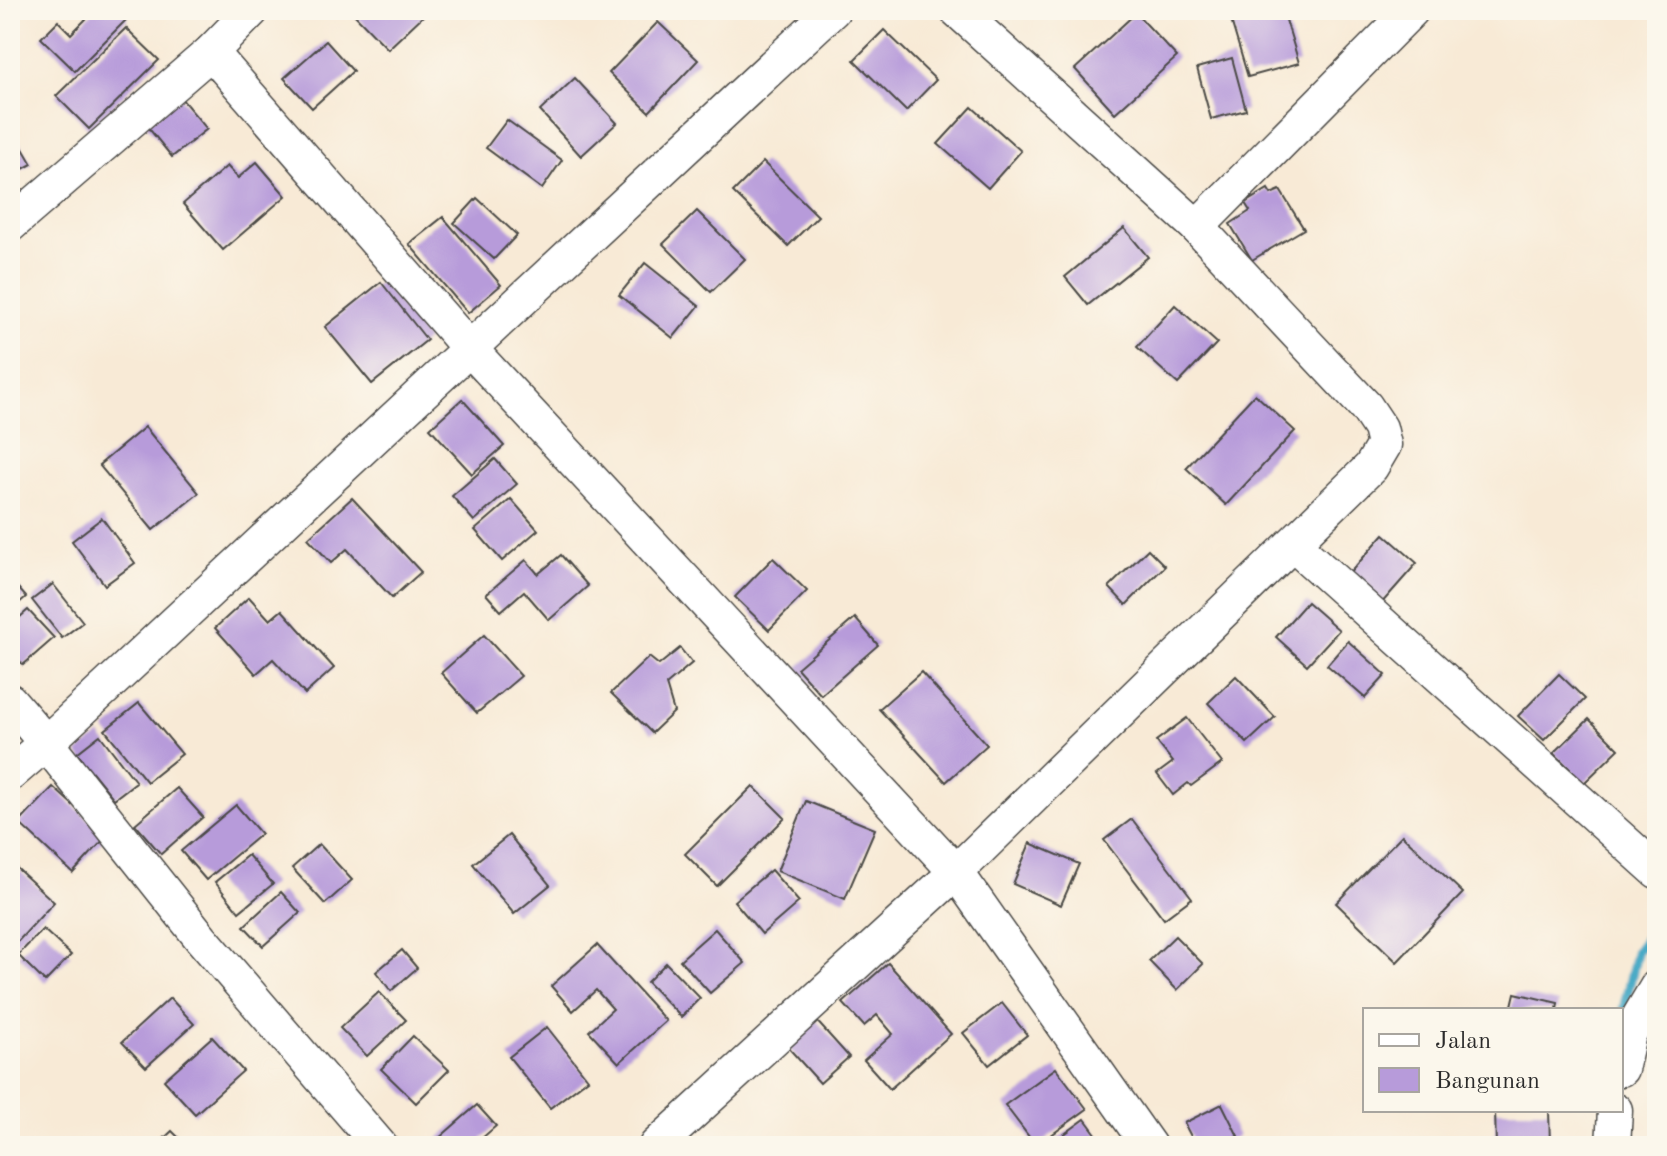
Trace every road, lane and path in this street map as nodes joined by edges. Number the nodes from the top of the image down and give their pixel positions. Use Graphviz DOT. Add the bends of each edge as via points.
graph roads {
  1 [pos="252,10"];
  2 [pos="833,10"];
  3 [pos="957,10"];
  4 [pos="1412,10"];
  5 [pos="211,52"];
  6 [pos="10,225"];
  7 [pos="1197,227"];
  8 [pos="470,349"];
  9 [pos="1293,544"];
  10 [pos="10,701"];
  11 [pos="46,743"];
  12 [pos="10,774"];
  13 [pos="1657,871"];
  14 [pos="956,872"];
  15 [pos="1657,987"];
  16 [pos="1623,1060"];
  17 [pos="1615,1112"];
  18 [pos="380,1146"];
  19 [pos="656,1146"];
  20 [pos="1149,1146"];
  21 [pos="1613,1146"];
  1 -- 5 [label="street"];
  2 -- 8 [label="street"];
  3 -- 7 [label="street"];
  4 -- 7 [label="street"];
  5 -- 6 [label="street"];
  5 -- 8 [label="street"];
  7 -- 9 [label="street" via="1380,428 1384,445 1371,467"];
  8 -- 11 [label="street"];
  8 -- 14 [label="street"];
  9 -- 13 [label="street"];
  9 -- 14 [label="street"];
  10 -- 11 [label="street"];
  11 -- 12 [label="street"];
  11 -- 18 [label="street" via="201,938"];
  14 -- 19 [label="street"];
  14 -- 20 [label="street"];
  15 -- 16 [label="street" via="1629,1034"];
  17 -- 21 [label="street"];
}
